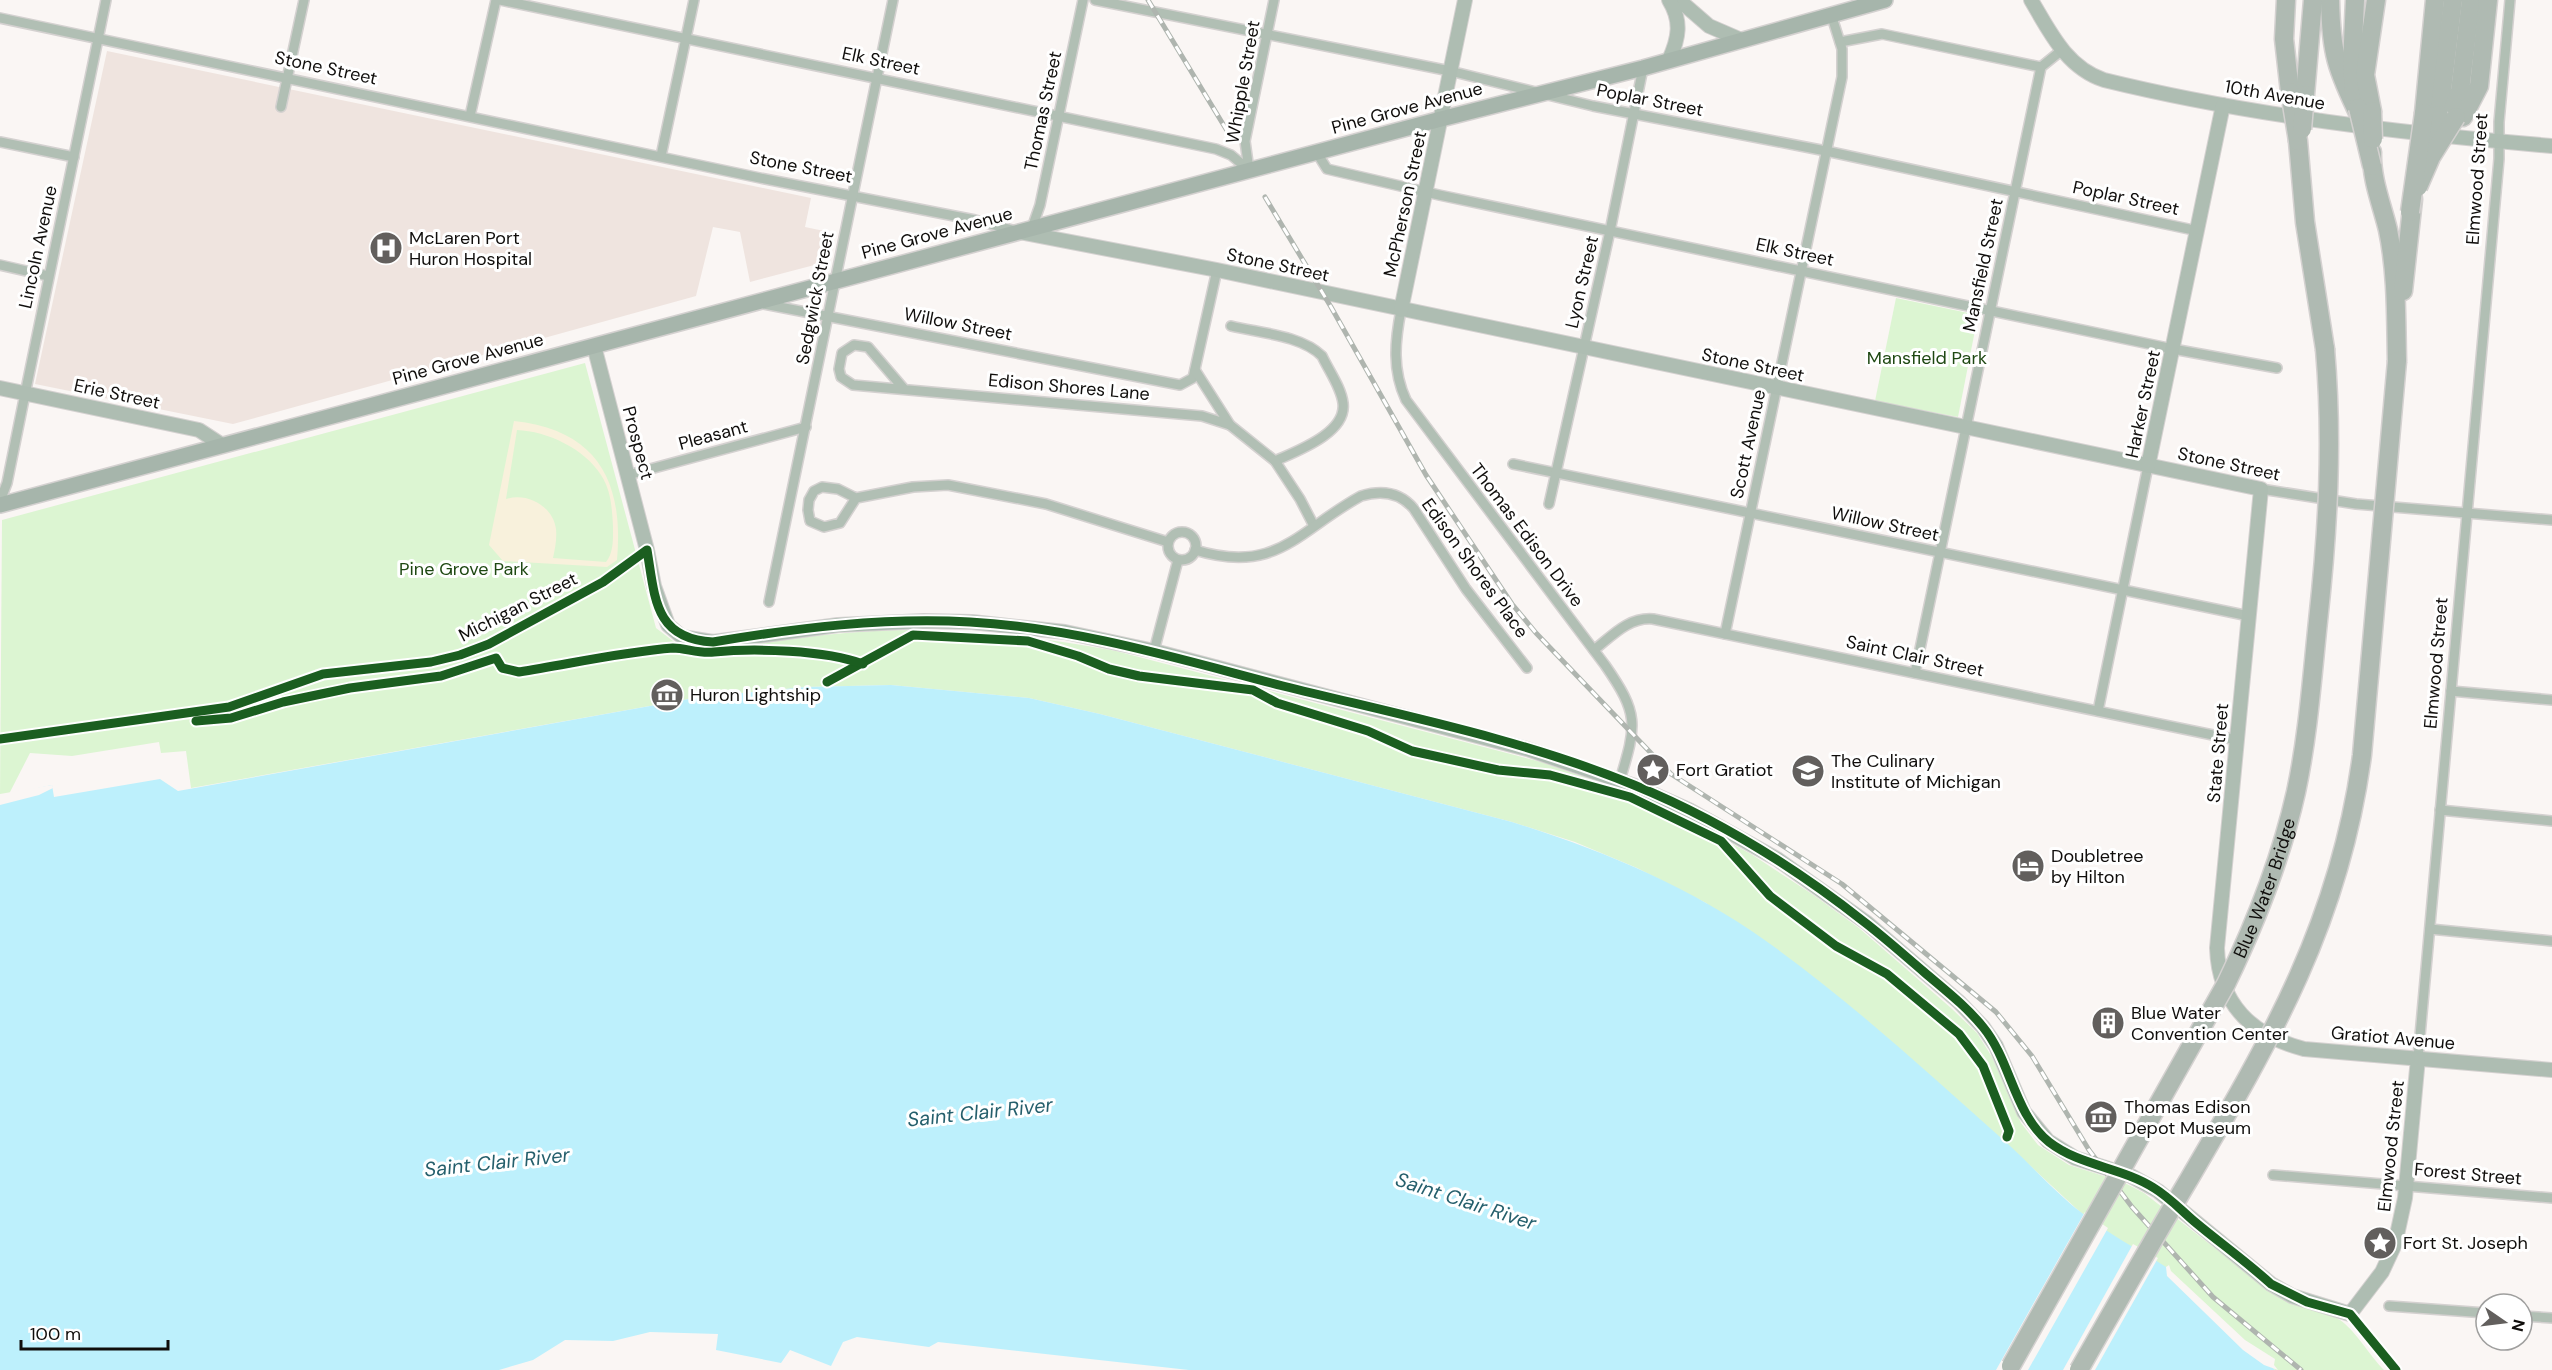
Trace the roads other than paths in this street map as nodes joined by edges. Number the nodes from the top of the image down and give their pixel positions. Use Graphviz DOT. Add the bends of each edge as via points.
graph roads {
  1 [pos="106,0"];
  2 [pos="304,0"];
  3 [pos="496,0"];
  4 [pos="500,0"];
  5 [pos="694,0"];
  6 [pos="893,0"];
  7 [pos="1083,0"];
  8 [pos="1095,0"];
  9 [pos="1274,0"];
  10 [pos="1465,0"];
  11 [pos="1669,0"];
  12 [pos="1679,0"];
  13 [pos="1885,0"];
  14 [pos="2031,0"];
  15 [pos="2275,0"];
  16 [pos="2286,0"];
  17 [pos="2295,0"];
  18 [pos="2304,0"];
  19 [pos="2313,0"];
  20 [pos="2330,0"];
  21 [pos="2340,0"];
  22 [pos="2355,0"];
  23 [pos="2366,0"];
  24 [pos="2376,0"];
  25 [pos="2427,0"];
  26 [pos="2435,0"];
  27 [pos="2444,0"];
  28 [pos="2453,0"];
  29 [pos="2462,0"];
  30 [pos="2470,0"];
  31 [pos="2479,0"];
  32 [pos="2488,0"];
  33 [pos="2510,0"];
  34 [pos="1831,14"];
  35 [pos="0,18"];
  36 [pos="1267,36"];
  37 [pos="686,37"];
  38 [pos="98,39"];
  39 [pos="1739,39"];
  40 [pos="1840,42"];
  41 [pos="2062,50"];
  42 [pos="2286,52"];
  43 [pos="1669,60"];
  44 [pos="2042,67"];
  45 [pos="1643,68"];
  46 [pos="1450,70"];
  47 [pos="877,77"];
  48 [pos="287,78"];
  49 [pos="1542,93"];
  50 [pos="2298,93"];
  51 [pos="2223,105"];
  52 [pos="282,107"];
  53 [pos="2361,108"];
  54 [pos="1633,114"];
  55 [pos="2441,115"];
  56 [pos="470,116"];
  57 [pos="1059,116"];
  58 [pos="1441,118"];
  59 [pos="0,142"];
  60 [pos="2500,142"];
  61 [pos="2552,146"];
  62 [pos="1826,152"];
  63 [pos="1317,153"];
  64 [pos="661,156"];
  65 [pos="74,158"];
  66 [pos="2426,159"];
  67 [pos="2299,165"];
  68 [pos="1249,170"];
  69 [pos="2016,191"];
  70 [pos="1427,192"];
  71 [pos="852,195"];
  72 [pos="1026,230"];
  73 [pos="1610,231"];
  74 [pos="2198,231"];
  75 [pos="0,265"];
  76 [pos="1217,270"];
  77 [pos="1801,270"];
  78 [pos="48,276"];
  79 [pos="835,281"];
  80 [pos="756,302"];
  81 [pos="1990,309"];
  82 [pos="1401,310"];
  83 [pos="830,316"];
  84 [pos="1231,326"];
  85 [pos="594,346"];
  86 [pos="1584,349"];
  87 [pos="2173,349"];
  88 [pos="2397,361"];
  89 [pos="2277,368"];
  90 [pos="1195,370"];
  91 [pos="0,388"];
  92 [pos="1776,388"];
  93 [pos="904,389"];
  94 [pos="26,393"];
  95 [pos="1230,425"];
  96 [pos="807,428"];
  97 [pos="1967,428"];
  98 [pos="222,445"];
  99 [pos="1275,461"];
  100 [pos="1513,464"];
  101 [pos="2148,466"];
  102 [pos="1555,474"];
  103 [pos="628,475"];
  104 [pos="2261,489"];
  105 [pos="856,498"];
  106 [pos="0,503"];
  107 [pos="1548,504"];
  108 [pos="1750,512"];
  109 [pos="2468,513"];
  110 [pos="2552,520"];
  111 [pos="1314,526"];
  112 [pos="1168,542"];
  113 [pos="647,550"];
  114 [pos="1195,550"];
  115 [pos="1941,553"];
  116 [pos="1178,560"];
  117 [pos="2123,590"];
  118 [pos="769,602"];
  119 [pos="2249,616"];
  120 [pos="1725,634"];
  121 [pos="1594,650"];
  122 [pos="1154,651"];
  123 [pos="1527,668"];
  124 [pos="1915,673"];
  125 [pos="2451,691"];
  126 [pos="2552,700"];
  127 [pos="2098,711"];
  128 [pos="0,739"];
  129 [pos="2237,740"];
  130 [pos="1620,780"];
  131 [pos="2440,810"];
  132 [pos="2552,821"];
  133 [pos="2430,929"];
  134 [pos="2552,941"];
  135 [pos="2241,1015"];
  136 [pos="2418,1058"];
  137 [pos="2552,1070"];
  138 [pos="2273,1174"];
  139 [pos="2406,1185"];
  140 [pos="2552,1198"];
  141 [pos="2389,1306"];
  142 [pos="2474,1312"];
  143 [pos="2350,1314"];
  144 [pos="2534,1317"];
  145 [pos="2552,1318"];
  146 [pos="2010,1368"];
  147 [pos="2079,1370"];
  148 [pos="2396,1370"];
  1 -- 38 [label="street, Lincoln Avenue"];
  2 -- 48 [label="street"];
  3 -- 56 [label="street"];
  4 -- 37 [label="street, Elk Street"];
  5 -- 37 [label="street"];
  6 -- 47 [label="street, Sedgwick Street"];
  7 -- 57 [label="street, Thomas Street"];
  8 -- 36 [label="street, Poplar Street"];
  9 -- 36 [label="street, Whipple Street"];
  10 -- 46 [label="street, McPherson Street"];
  11 -- 43 [label="street" via="1678,25"];
  12 -- 39 [label="street" via="1709,26"];
  13 -- 34 [label="main road, Pine Grove Avenue"];
  14 -- 41 [label="street, 10th Avenue"];
  15 -- 42 [label="highway"];
  16 -- 42 [label="highway"];
  17 -- 50 [label="highway"];
  18 -- 50 [label="highway"];
  19 -- 50 [label="highway"];
  20 -- 53 [label="highway" via="2332,47 2344,87"];
  21 -- 53 [label="highway" via="2343,49"];
  22 -- 53 [label="highway" via="2352,64"];
  23 -- 53 [label="highway" via="2358,75"];
  24 -- 53 [label="highway"];
  25 -- 55 [label="highway"];
  26 -- 55 [label="highway"];
  27 -- 55 [label="highway"];
  28 -- 55 [label="highway"];
  29 -- 55 [label="highway" via="2452,89"];
  30 -- 55 [label="highway" via="2462,84"];
  31 -- 55 [label="highway" via="2471,83"];
  32 -- 55 [label="highway" via="2479,86"];
  33 -- 60 [label="street, Elmwood Street"];
  34 -- 39 [label="main road, Pine Grove Avenue"];
  34 -- 40 [label="street, Scott Avenue"];
  35 -- 38 [label="street, Stone Street"];
  36 -- 46 [label="street, Poplar Street"];
  36 -- 68 [label="street, Whipple Street" via="1245,141"];
  37 -- 47 [label="street, Elk Street"];
  37 -- 64 [label="street"];
  38 -- 48 [label="street, Stone Street"];
  38 -- 65 [label="street, Lincoln Avenue"];
  39 -- 43 [label="main road, Pine Grove Avenue"];
  40 -- 44 [label="street" via="1882,34"];
  40 -- 62 [label="street, Scott Avenue" via="1842,77"];
  41 -- 44 [label="street"];
  41 -- 51 [label="street, 10th Avenue" via="2078,66 2100,78"];
  42 -- 50 [label="highway"];
  43 -- 45 [label="main road, Pine Grove Avenue"];
  44 -- 69 [label="street, Mansfield Street"];
  45 -- 49 [label="main road, Pine Grove Avenue"];
  45 -- 54 [label="street, Lyon Street"];
  46 -- 49 [label="street, Poplar Street"];
  46 -- 58 [label="street, McPherson Street"];
  47 -- 57 [label="street, Elk Street"];
  47 -- 71 [label="street, Sedgwick Street"];
  48 -- 52 [label="street"];
  48 -- 56 [label="street, Stone Street"];
  49 -- 54 [label="street, Poplar Street"];
  49 -- 58 [label="main road, Pine Grove Avenue"];
  50 -- 67 [label="highway, bridge"];
  50 -- 67 [label="highway, bridge"];
  51 -- 60 [label="street, 10th Avenue" via="2350,126"];
  51 -- 74 [label="street, Harker Street"];
  53 -- 88 [label="highway, bridge" via="2389,241"];
  54 -- 62 [label="street, Poplar Street"];
  54 -- 73 [label="street, Lyon Street"];
  55 -- 66 [label="highway, bridge"];
  55 -- 66 [label="highway"];
  56 -- 64 [label="street, Stone Street"];
  57 -- 68 [label="street, Elk Street" via="1216,149"];
  57 -- 72 [label="street, Thomas Street" via="1041,206"];
  58 -- 63 [label="main road, Pine Grove Avenue"];
  58 -- 70 [label="street, McPherson Street"];
  59 -- 65 [label="street"];
  60 -- 61 [label="street, 10th Avenue"];
  60 -- 109 [label="street, Elmwood Street"];
  62 -- 69 [label="street, Poplar Street"];
  62 -- 77 [label="street, Scott Avenue"];
  63 -- 68 [label="main road, Pine Grove Avenue"];
  63 -- 70 [label="street, Elk Street" via="1327,169"];
  64 -- 71 [label="street, Stone Street"];
  65 -- 78 [label="street, Lincoln Avenue"];
  66 -- 88 [label="highway, bridge" via="2411,206"];
  67 -- 146 [label="highway, Blue Water Bridge, bridge" via="2325,349 2331,451 2324,563 2304,748 2295,793 2262,903 2226,984"];
  68 -- 72 [label="main road, Pine Grove Avenue"];
  69 -- 74 [label="street, Poplar Street"];
  69 -- 81 [label="street, Mansfield Street"];
  70 -- 73 [label="street, Elk Street"];
  70 -- 82 [label="street, McPherson Street"];
  71 -- 72 [label="street, Stone Street"];
  71 -- 79 [label="street, Sedgwick Street"];
  72 -- 76 [label="street, Stone Street"];
  72 -- 79 [label="main road, Pine Grove Avenue"];
  73 -- 77 [label="street, Elk Street"];
  73 -- 86 [label="street, Lyon Street"];
  74 -- 87 [label="street, Harker Street"];
  75 -- 78 [label="street"];
  76 -- 82 [label="street, Stone Street"];
  76 -- 90 [label="street"];
  77 -- 81 [label="street, Elk Street"];
  77 -- 92 [label="street, Scott Avenue"];
  78 -- 94 [label="street, Lincoln Avenue"];
  79 -- 80 [label="main road, Pine Grove Avenue"];
  79 -- 83 [label="street, Sedgwick Street"];
  80 -- 83 [label="street, Willow Street"];
  80 -- 85 [label="main road, Pine Grove Avenue"];
  81 -- 87 [label="street, Elk Street"];
  81 -- 97 [label="street, Mansfield Street"];
  82 -- 86 [label="street, Stone Street"];
  82 -- 121 [label="street, Thomas Edison Drive" via="1395,356 1406,400"];
  83 -- 90 [label="street, Willow Street" via="1180,385 1193,378"];
  83 -- 96 [label="street, Sedgwick Street"];
  84 -- 99 [label="street" via="1304,344 1317,351 1342,396 1342,417 1334,429"];
  85 -- 98 [label="main road, Pine Grove Avenue"];
  85 -- 103 [label="street, Prospect"];
  86 -- 92 [label="street, Stone Street"];
  86 -- 102 [label="street, Lyon Street"];
  87 -- 89 [label="street, Elk Street"];
  87 -- 101 [label="street, Harker Street"];
  88 -- 147 [label="highway, bridge" via="2361,765 2331,897 2281,1018"];
  90 -- 95 [label="street, Edison Shores Lane"];
  91 -- 94 [label="street, Erie Street"];
  92 -- 97 [label="street, Stone Street"];
  92 -- 108 [label="street, Scott Avenue"];
  93 -- 93 [label="street, Edison Shores Lane" via="868,347 854,345 842,353 839,369 846,382"];
  93 -- 95 [label="street, Edison Shores Lane" via="1202,416"];
  94 -- 98 [label="street, Erie Street" via="199,430"];
  94 -- 106 [label="street, Lincoln Avenue"];
  95 -- 99 [label="street, Edison Shores Lane"];
  96 -- 103 [label="street, Pleasant"];
  96 -- 118 [label="street, Sedgwick Street"];
  97 -- 101 [label="street, Stone Street"];
  97 -- 115 [label="street, Mansfield Street"];
  98 -- 106 [label="main road, Pine Grove Avenue"];
  99 -- 111 [label="street, Edison Shores Lane"];
  100 -- 102 [label="street, Willow Street"];
  101 -- 104 [label="street, Stone Street"];
  101 -- 117 [label="street, Harker Street"];
  102 -- 107 [label="street, Lyon Street"];
  102 -- 108 [label="street, Willow Street"];
  103 -- 113 [label="street, Prospect"];
  104 -- 109 [label="street, Stone Street" via="2338,502"];
  104 -- 119 [label="street, State Street"];
  105 -- 105 [label="street" via="840,523 824,527 810,521 809,500 814,491 822,487 838,489"];
  105 -- 112 [label="street" via="914,486 948,485 1046,504"];
  108 -- 115 [label="street, Willow Street"];
  108 -- 120 [label="street, Scott Avenue"];
  109 -- 110 [label="street, Stone Street"];
  109 -- 125 [label="street, Elmwood Street"];
  111 -- 114 [label="street, Edison Shores Place" via="1286,547 1256,558 1226,558"];
  111 -- 123 [label="street, Edison Shores Place" via="1361,496 1382,492 1403,499 1423,520 1466,589"];
  112 -- 114 [label="street" via="1179,532 1188,534 1195,541"];
  112 -- 116 [label="street" via="1170,555"];
  113 -- 122 [label="street, Prospect" via="662,614 682,637 713,642 838,626 924,621 1047,630"];
  113 -- 128 [label="street, Michigan Street" via="603,582 479,648 431,662 323,675 229,707"];
  114 -- 116 [label="street" via="1190,557"];
  115 -- 117 [label="street, Willow Street"];
  115 -- 124 [label="street, Mansfield Street"];
  116 -- 122 [label="street"];
  117 -- 119 [label="street, Willow Street"];
  117 -- 127 [label="street, Harker Street"];
  119 -- 129 [label="street, State Street"];
  120 -- 121 [label="street, Saint Clair Street" via="1676,623 1637,620"];
  120 -- 124 [label="street, Saint Clair Street"];
  121 -- 130 [label="street, Thomas Edison Drive" via="1622,689 1632,717 1634,735"];
  122 -- 130 [label="street" via="1527,749"];
  124 -- 127 [label="street, Saint Clair Street"];
  125 -- 126 [label="street"];
  125 -- 131 [label="street, Elmwood Street"];
  127 -- 129 [label="street, Saint Clair Street"];
  129 -- 135 [label="street, State Street" via="2217,948 2219,978"];
  130 -- 143 [label="street" via="1689,810 1755,846 1867,924 1983,1027 2008,1071 2024,1112 2038,1130 2066,1152 2131,1176 2158,1191 2271,1284 2292,1296"];
  131 -- 132 [label="street"];
  131 -- 133 [label="street, Elmwood Street"];
  133 -- 134 [label="street"];
  133 -- 136 [label="street, Elmwood Street"];
  135 -- 136 [label="street, Gratiot Avenue" via="2276,1040 2304,1049"];
  136 -- 137 [label="street, Gratiot Avenue"];
  136 -- 139 [label="street, Elmwood Street"];
  138 -- 139 [label="street, Forest Street"];
  139 -- 140 [label="street, Forest Street"];
  139 -- 143 [label="street, Elmwood Street" via="2395,1244 2382,1272"];
  141 -- 142 [label="street"];
  143 -- 148 [label="street"];
  144 -- 145 [label="street"];
}
